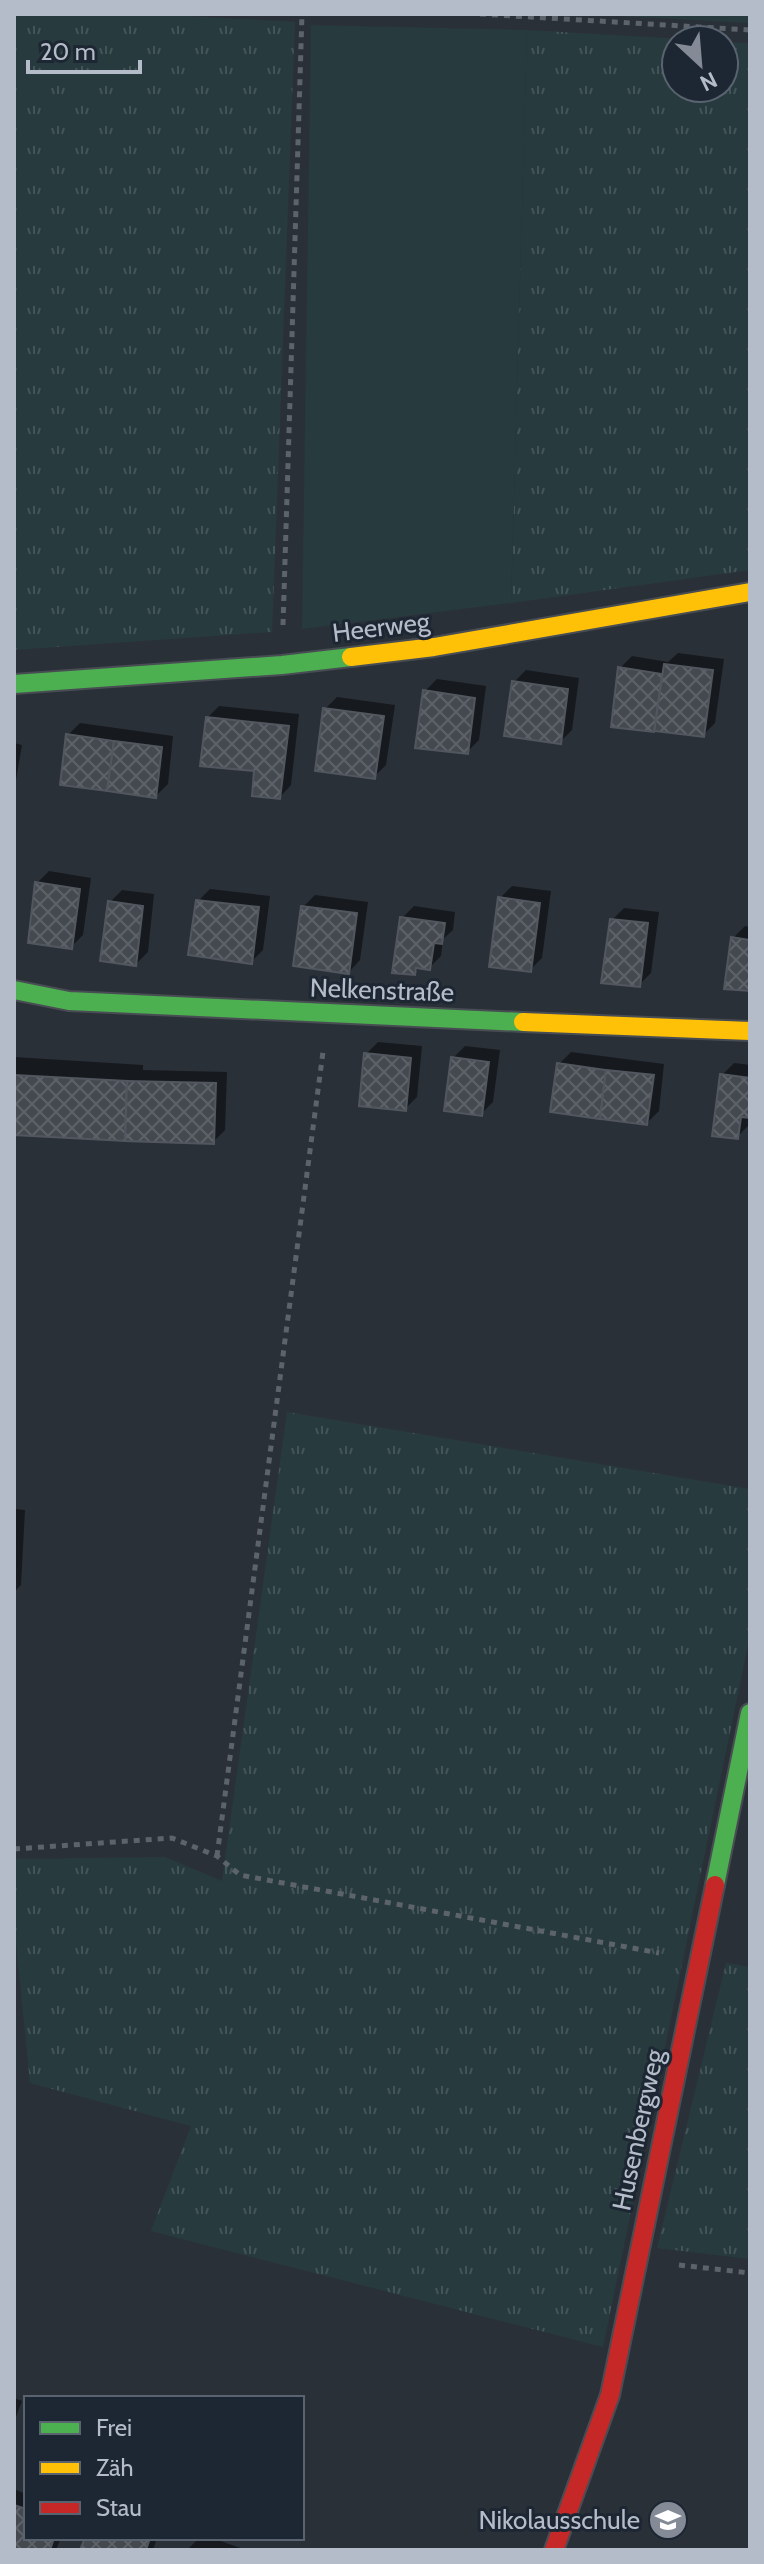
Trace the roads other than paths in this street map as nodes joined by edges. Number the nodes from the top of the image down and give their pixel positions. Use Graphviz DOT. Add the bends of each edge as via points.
graph roads {
  1 [pos="750,592"];
  2 [pos="14,684"];
  3 [pos="14,990"];
  4 [pos="750,1031"];
  5 [pos="750,1713"];
  6 [pos="554,2550"];
  1 -- 2 [label="street, Heerweg" via="434,647 282,665"];
  3 -- 4 [label="street, Nelkenstraße" via="69,1001"];
  5 -- 6 [label="street, Husenbergweg" via="610,2395"];
}
